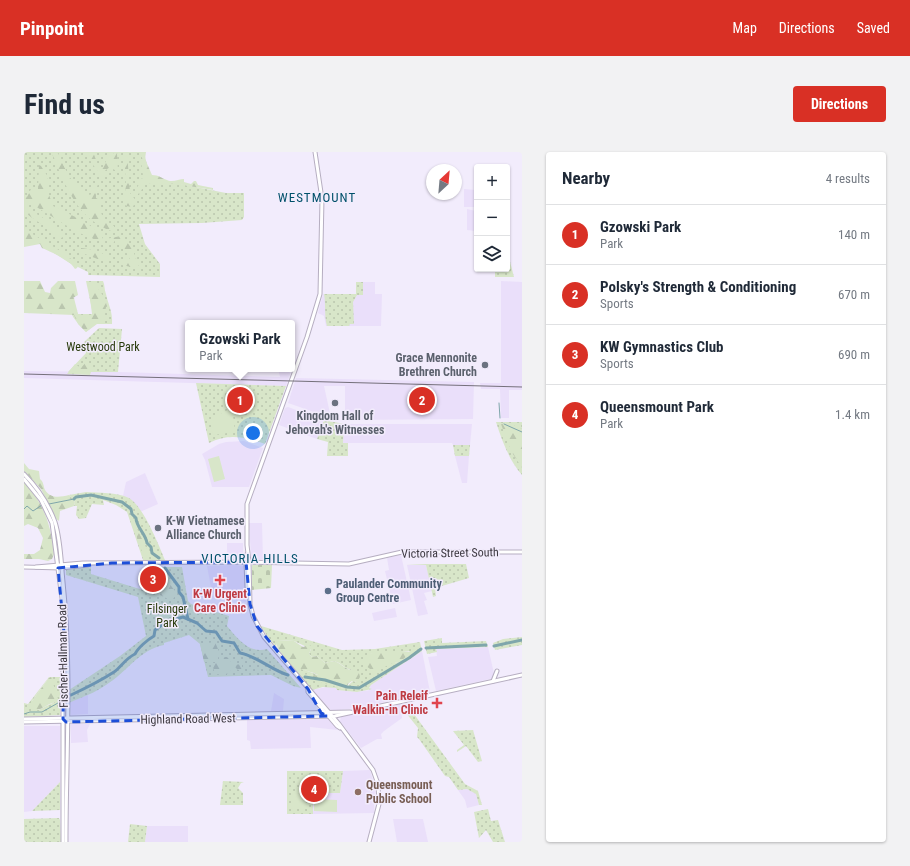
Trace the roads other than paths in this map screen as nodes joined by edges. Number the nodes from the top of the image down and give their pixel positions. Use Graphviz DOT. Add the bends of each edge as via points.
graph roads {
  1 [pos="314,152"];
  2 [pos="295,370"];
  3 [pos="294,372"];
  4 [pos="24,474"];
  5 [pos="24,479"];
  6 [pos="43,500"];
  7 [pos="522,552"];
  8 [pos="248,562"];
  9 [pos="24,567"];
  10 [pos="60,567"];
  11 [pos="497,671"];
  12 [pos="522,675"];
  13 [pos="493,681"];
  14 [pos="308,689"];
  15 [pos="319,705"];
  16 [pos="352,712"];
  17 [pos="318,713"];
  18 [pos="329,715"];
  19 [pos="340,715"];
  20 [pos="65,720"];
  21 [pos="24,721"];
  22 [pos="339,726"];
  23 [pos="63,842"];
  24 [pos="66,842"];
  25 [pos="369,842"];
  1 -- 2 [label="main road" via="322,199 320,294"];
  3 -- 8 [label="main road" via="250,494 246,517"];
  4 -- 6 [label="main road, Fischer-Hallman Road"];
  5 -- 6 [label="main road, Fischer-Hallman Road"];
  6 -- 10 [label="main road, Fischer-Hallman Road" via="48,509"];
  7 -- 8 [label="main road, Victoria Street South" via="402,552 349,564"];
  8 -- 10 [label="main road, Victoria Street South" via="91,564"];
  8 -- 14 [label="main road" via="247,587 253,616 264,637"];
  9 -- 10 [label="main road, Victoria Street South"];
  10 -- 20 [label="main road, Fischer-Hallman Road"];
  11 -- 13 [label="main road"];
  12 -- 13 [label="main road, Highland Road West"];
  13 -- 16 [label="main road, Highland Road West"];
  14 -- 15 [label="main road"];
  14 -- 18 [label="main road"];
  15 -- 17 [label="main road"];
  15 -- 18 [label="main road"];
  16 -- 18 [label="main road, Highland Road West"];
  16 -- 19 [label="main road, Highland Road West"];
  17 -- 18 [label="main road, Highland Road West"];
  17 -- 20 [label="main road, Highland Road West"];
  18 -- 19 [label="main road, Highland Road West"];
  18 -- 20 [label="main road, Highland Road West"];
  18 -- 22 [label="main road"];
  19 -- 22 [label="main road"];
  20 -- 21 [label="main road, Highland Road West"];
  20 -- 23 [label="main road, Fischer-Hallman Road"];
  20 -- 24 [label="main road, Fischer-Hallman Road"];
  22 -- 25 [label="main road" via="376,776 379,804"];
}
